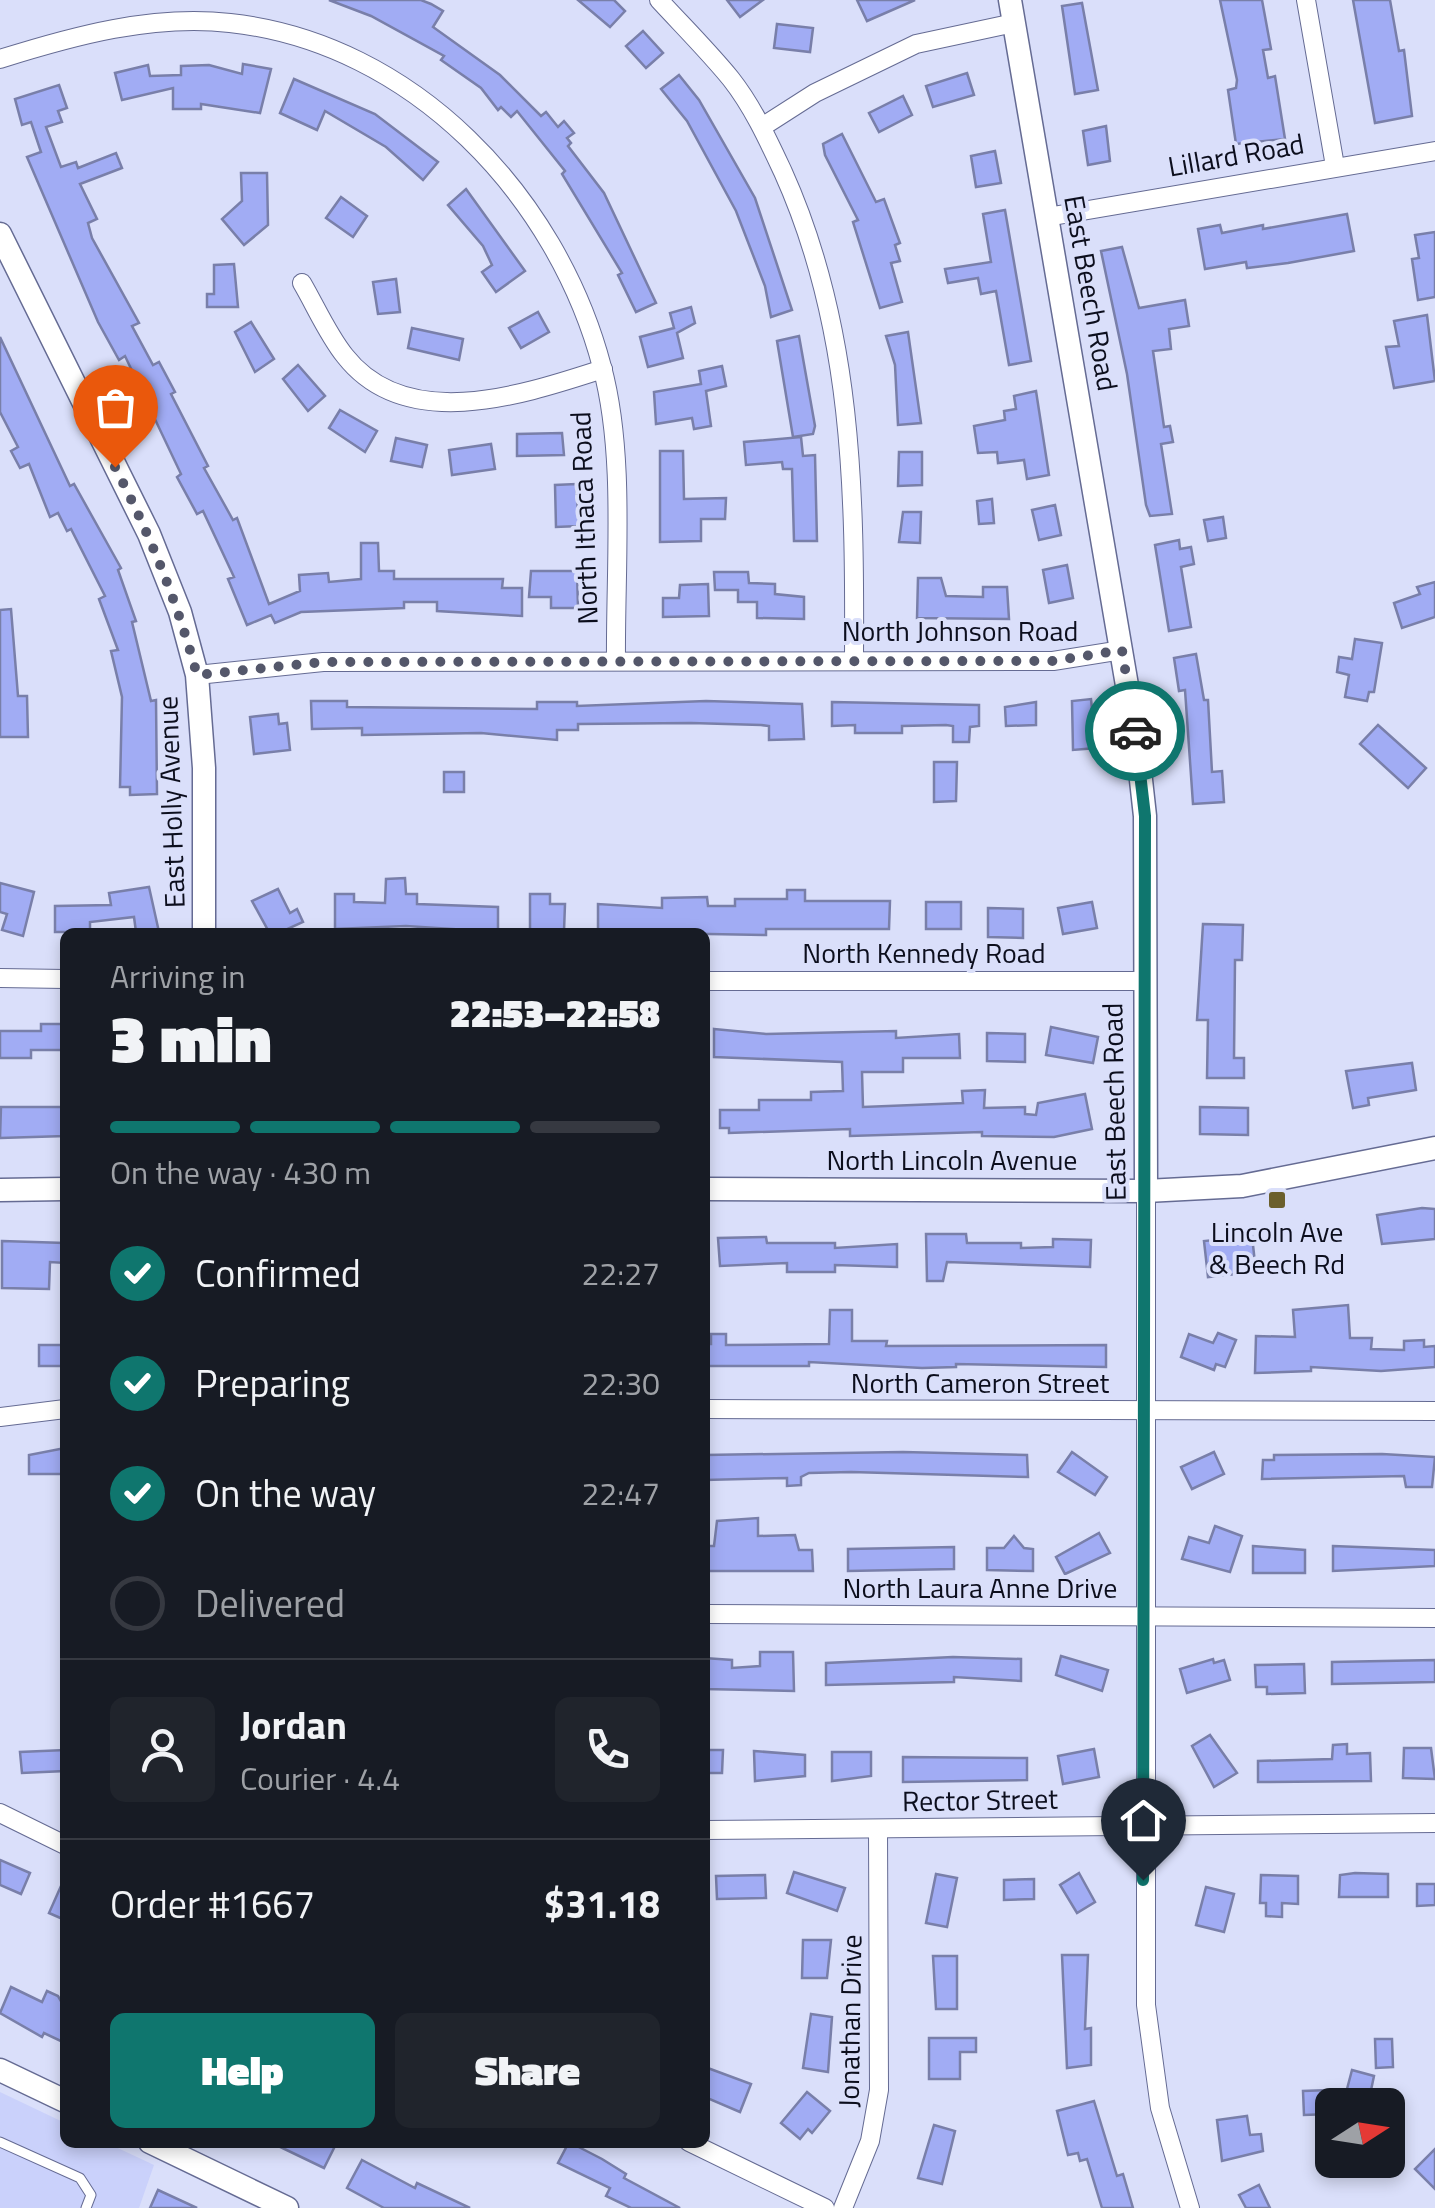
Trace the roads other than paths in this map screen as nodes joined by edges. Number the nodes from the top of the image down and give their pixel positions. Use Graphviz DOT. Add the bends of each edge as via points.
graph roads {
  1 [pos="659,0"];
  2 [pos="1306,0"];
  3 [pos="1012,11"];
  4 [pos="0,59"];
  5 [pos="762,127"];
  6 [pos="1435,151"];
  7 [pos="1335,166"];
  8 [pos="1047,216"];
  9 [pos="0,234"];
  10 [pos="302,284"];
  11 [pos="603,369"];
  12 [pos="1122,650"];
  13 [pos="854,659"];
  14 [pos="616,661"];
  15 [pos="197,675"];
  16 [pos="204,928"];
  17 [pos="0,978"];
  18 [pos="60,979"];
  19 [pos="710,980"];
  20 [pos="1143,980"];
  21 [pos="1435,1148"];
  22 [pos="60,1189"];
  23 [pos="0,1190"];
  24 [pos="710,1190"];
  25 [pos="1146,1191"];
  26 [pos="710,1409"];
  27 [pos="60,1410"];
  28 [pos="1145,1411"];
  29 [pos="1435,1411"];
  30 [pos="0,1417"];
  31 [pos="710,1614"];
  32 [pos="1144,1616"];
  33 [pos="1435,1618"];
  34 [pos="0,1814"];
  35 [pos="1435,1823"];
  36 [pos="1142,1825"];
  37 [pos="878,1829"];
  38 [pos="710,1830"];
  39 [pos="60,1843"];
  40 [pos="0,2070"];
  41 [pos="60,2100"];
  42 [pos="0,2142"];
  43 [pos="162,2148"];
  44 [pos="701,2148"];
  45 [pos="86,2208"];
  46 [pos="286,2208"];
  47 [pos="825,2208"];
  48 [pos="843,2208"];
  49 [pos="1190,2208"];
  1 -- 5 [label="street" via="732,80"];
  2 -- 7 [label="street"];
  3 -- 5 [label="street" via="916,44 815,92"];
  3 -- 8 [label="street, East Beech Road"];
  4 -- 11 [label="street, North Ithaca Road" via="101,31 180,21 273,31 354,61 434,108 512,184 568,270"];
  5 -- 13 [label="street" via="800,210 832,313 848,415"];
  6 -- 7 [label="street, Lillard Road"];
  7 -- 8 [label="street, Lillard Road"];
  8 -- 12 [label="street, East Beech Road"];
  9 -- 15 [label="street, East Holly Avenue" via="150,534"];
  10 -- 11 [label="street" via="354,366 416,399 482,401"];
  11 -- 14 [label="street, North Ithaca Road" via="614,431"];
  12 -- 13 [label="street, North Johnson Road" via="1053,661"];
  12 -- 20 [label="street, East Beech Road" via="1145,816"];
  13 -- 14 [label="street, North Johnson Road"];
  14 -- 15 [label="street, North Johnson Road" via="323,662"];
  15 -- 16 [label="street, East Holly Avenue"];
  17 -- 18 [label="street"];
  19 -- 20 [label="street, North Kennedy Road"];
  20 -- 25 [label="street, East Beech Road"];
  21 -- 25 [label="street, North Lincoln Avenue" via="1242,1186"];
  22 -- 23 [label="street"];
  24 -- 25 [label="street, North Lincoln Avenue"];
  25 -- 28 [label="street, East Beech Road"];
  26 -- 28 [label="street, North Cameron Street"];
  27 -- 30 [label="street"];
  28 -- 29 [label="street, North Cameron Street"];
  28 -- 32 [label="street, East Beech Road"];
  31 -- 32 [label="street, North Laura Anne Drive"];
  32 -- 33 [label="street, North Laura Anne Drive"];
  32 -- 36 [label="street, East Beech Road"];
  34 -- 39 [label="street"];
  35 -- 36 [label="street, Rector Street"];
  36 -- 37 [label="street, Rector Street"];
  36 -- 49 [label="street, East Beech Road" via="1150,2054 1171,2155"];
  37 -- 38 [label="street, Rector Street"];
  37 -- 48 [label="street, Jonathan Drive" via="879,2090 870,2141"];
  40 -- 41 [label="street"];
  42 -- 45 [label="lane" via="80,2178 91,2195"];
  43 -- 46 [label="street"];
  44 -- 47 [label="street"];
}
